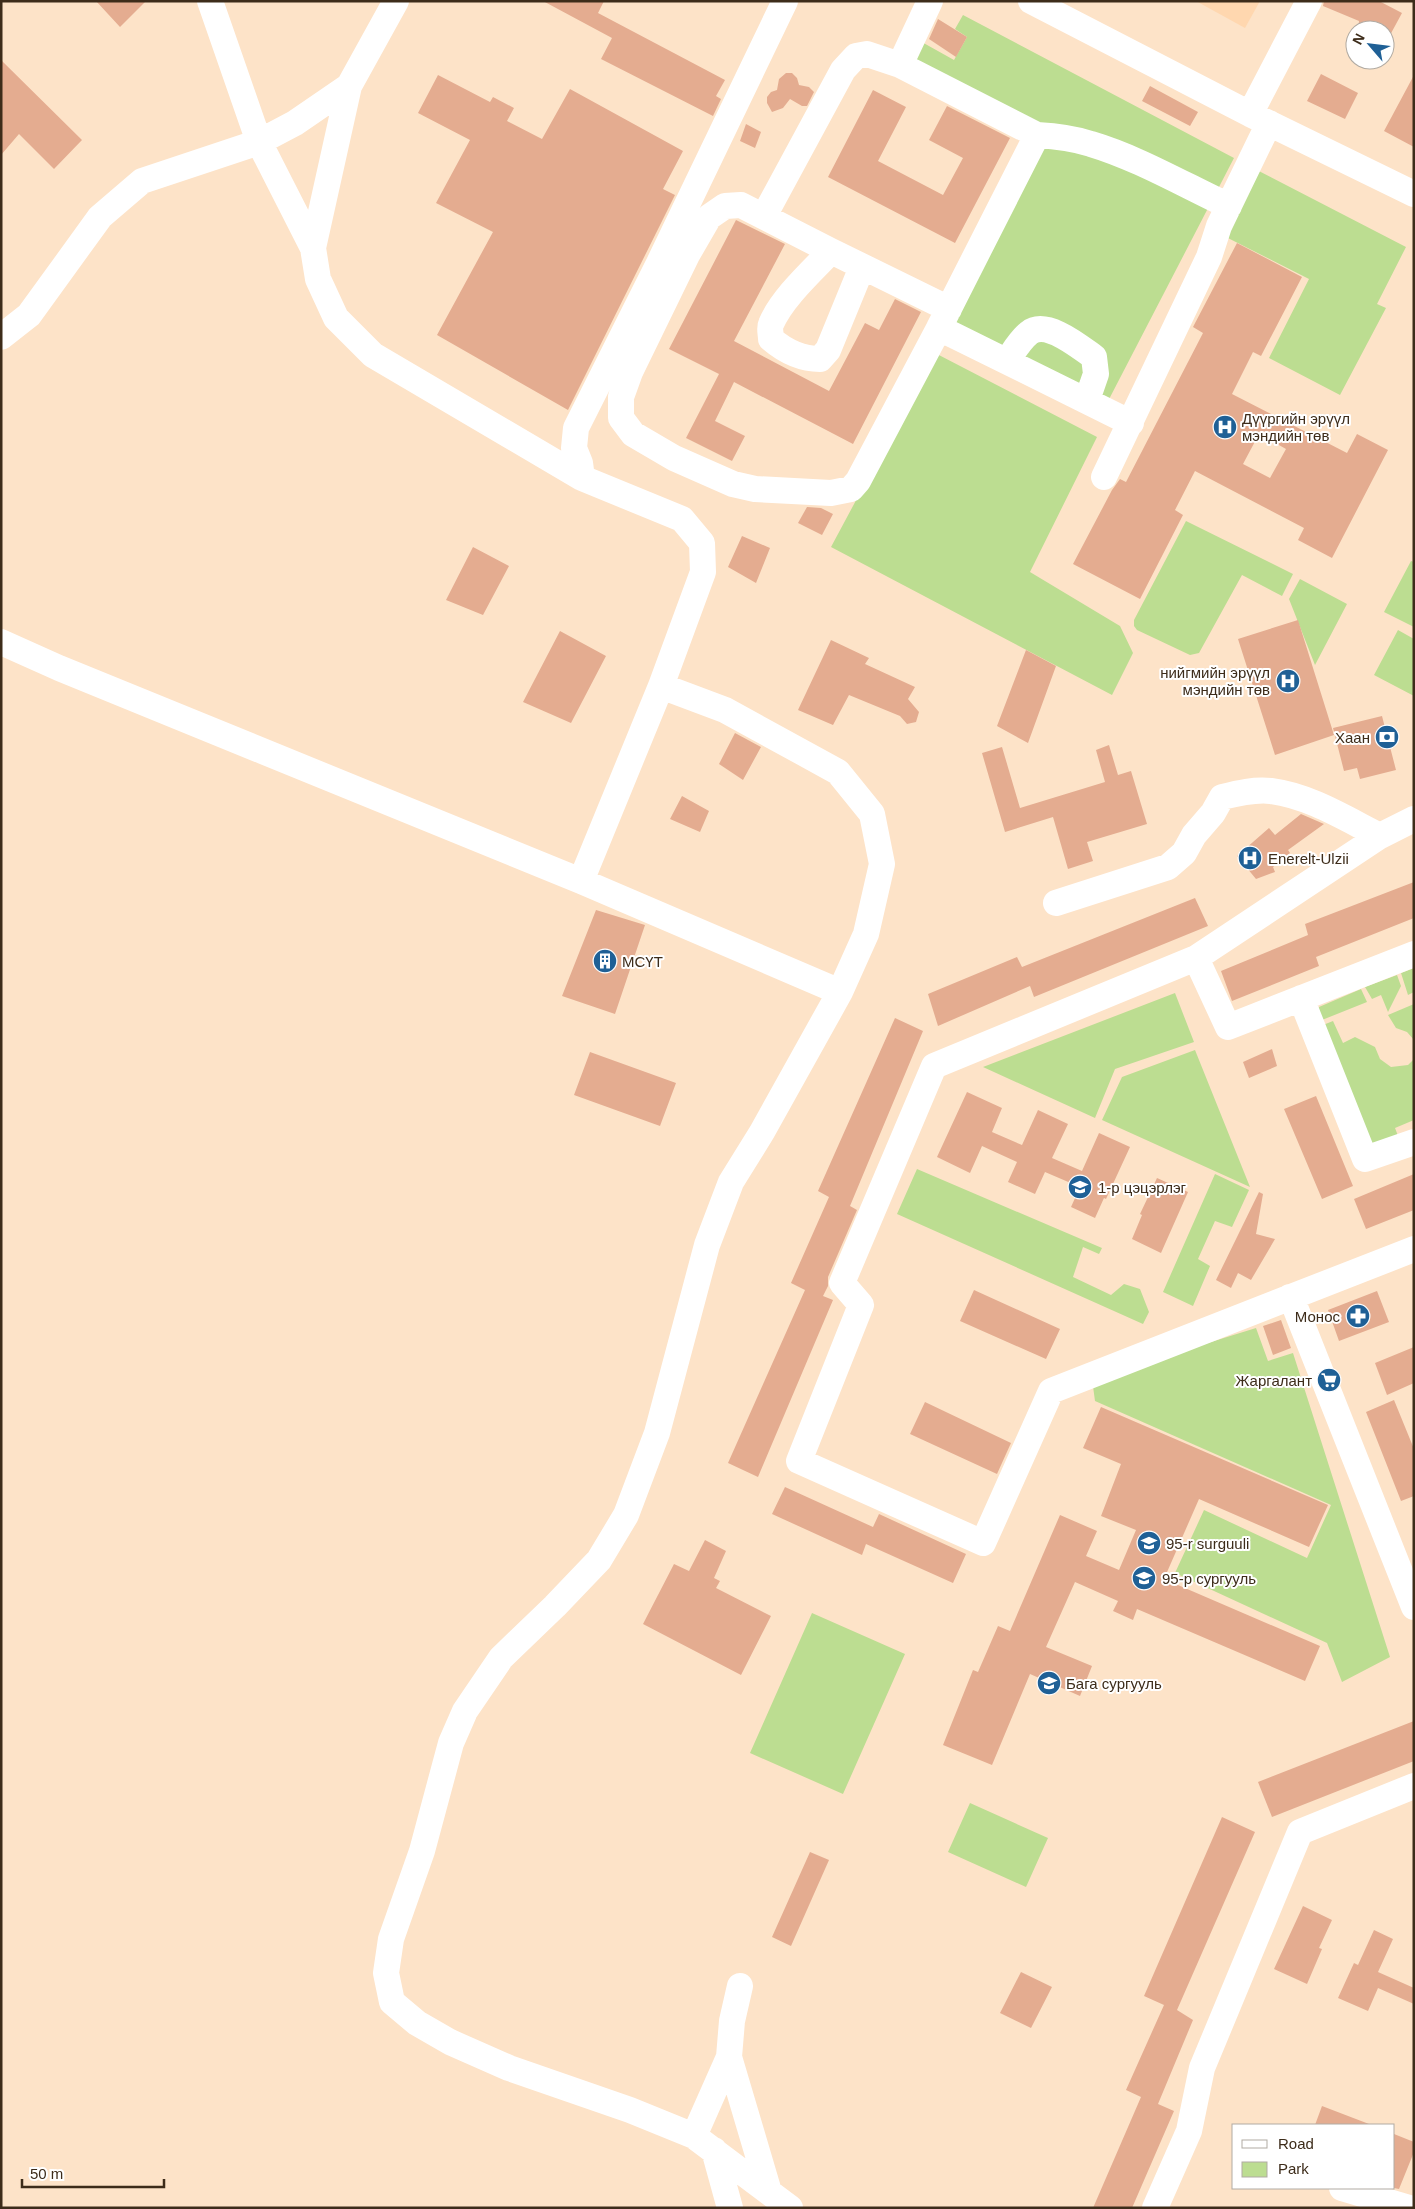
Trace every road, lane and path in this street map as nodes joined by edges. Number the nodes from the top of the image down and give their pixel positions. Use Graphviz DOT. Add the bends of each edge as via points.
graph roads {
  1 [pos="210,1"];
  2 [pos="396,1"];
  3 [pos="784,1"];
  4 [pos="930,1"];
  5 [pos="1031,1"];
  6 [pos="1309,1"];
  7 [pos="900,65"];
  8 [pos="349,86"];
  9 [pos="1259,119"];
  10 [pos="1037,135"];
  11 [pos="259,142"];
  12 [pos="1414,194"];
  13 [pos="1229,206"];
  14 [pos="764,216"];
  15 [pos="313,248"];
  16 [pos="831,251"];
  17 [pos="862,267"];
  18 [pos="944,318"];
  19 [pos="1,338"];
  20 [pos="1007,361"];
  21 [pos="1087,400"];
  22 [pos="1131,423"];
  23 [pos="1104,476"];
  24 [pos="582,478"];
  25 [pos="1,642"];
  26 [pos="661,686"];
  27 [pos="1414,819"];
  28 [pos="1380,836"];
  29 [pos="581,881"];
  30 [pos="1056,903"];
  31 [pos="1414,954"];
  32 [pos="1196,958"];
  33 [pos="840,992"];
  34 [pos="1301,998"];
  35 [pos="1414,1142"];
  36 [pos="1414,1249"];
  37 [pos="1290,1297"];
  38 [pos="1414,1607"];
  39 [pos="1414,1786"];
  40 [pos="740,1986"];
  41 [pos="729,2057"];
  42 [pos="704,2143"];
  43 [pos="1345,2189"];
  44 [pos="769,2192"];
  45 [pos="730,2208"];
  46 [pos="790,2208"];
  47 [pos="1155,2208"];
  48 [pos="1409,2208"];
  1 -- 11 [label="street"];
  2 -- 8 [label="street"];
  3 -- 24 [label="street" via="576,428 574,448"];
  4 -- 7 [label="street"];
  5 -- 9 [label="street"];
  6 -- 9 [label="street"];
  7 -- 10 [label="street"];
  7 -- 14 [label="street" via="867,54 856,56 844,70"];
  8 -- 11 [label="street" via="295,123"];
  8 -- 15 [label="street"];
  9 -- 12 [label="street"];
  9 -- 13 [label="street"];
  10 -- 13 [label="street" via="1065,137 1092,144"];
  10 -- 18 [label="street"];
  11 -- 15 [label="street"];
  11 -- 19 [label="street" via="142,181 100,217 29,315"];
  13 -- 22 [label="street" via="1209,257"];
  14 -- 16 [label="street"];
  14 -- 18 [label="street" via="741,205 725,206 709,217 630,372 621,397 622,418 633,434 674,458 733,484 755,489 831,493 851,489"];
  15 -- 24 [label="street" via="318,280 336,318 373,355"];
  16 -- 17 [label="street"];
  16 -- 17 [label="street" via="782,306 770,325 771,339 782,348 809,359 820,359 828,350"];
  17 -- 18 [label="street"];
  18 -- 20 [label="street"];
  20 -- 21 [label="street"];
  20 -- 21 [label="street" via="1030,332 1037,329 1053,331 1094,358 1096,374"];
  21 -- 22 [label="street"];
  22 -- 23 [label="street"];
  24 -- 26 [label="street" via="682,519 702,543 703,572"];
  25 -- 29 [label="street"];
  26 -- 29 [label="street"];
  26 -- 33 [label="street" via="724,710 838,772 872,814 882,864 866,934"];
  27 -- 28 [label="street"];
  28 -- 30 [label="street" via="1303,799 1271,791 1237,793 1222,797 1184,854 1168,867"];
  28 -- 32 [label="street"];
  29 -- 33 [label="street"];
  31 -- 34 [label="street"];
  32 -- 34 [label="street" via="1228,1027"];
  32 -- 37 [label="street" via="934,1066 842,1282 860,1306 799,1461 983,1542 1051,1391"];
  33 -- 42 [label="street" via="731,1182 707,1245 657,1433 626,1515 599,1560 501,1658 465,1711 451,1743 422,1851 391,1939 386,1973 392,2002 417,2023 450,2042 509,2068 630,2110"];
  34 -- 35 [label="street" via="1365,1159"];
  36 -- 37 [label="street"];
  37 -- 38 [label="street"];
  39 -- 47 [label="street" via="1300,1832 1202,2068 1189,2131"];
  40 -- 41 [label="street" via="732,2021"];
  41 -- 42 [label="street"];
  41 -- 44 [label="street"];
  42 -- 44 [label="street"];
  42 -- 45 [label="street"];
  43 -- 48 [label="street"];
  44 -- 46 [label="street"];
}
